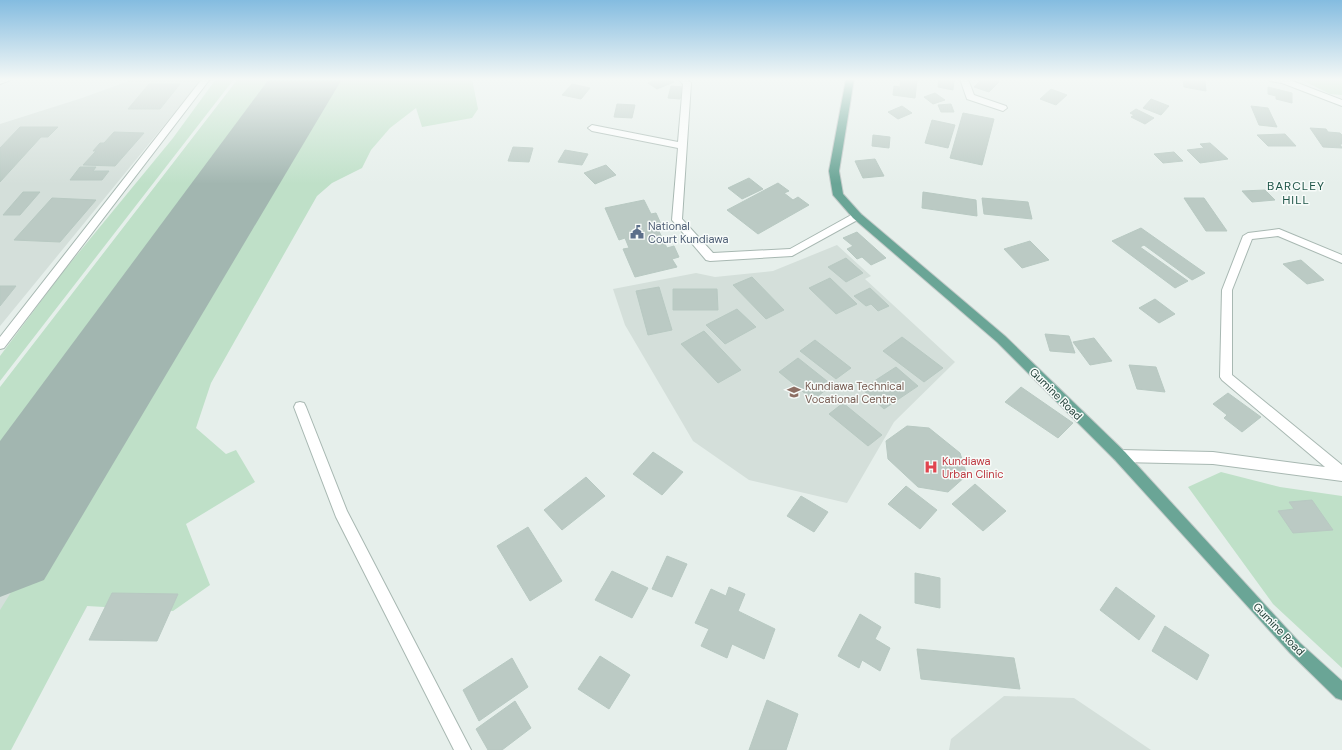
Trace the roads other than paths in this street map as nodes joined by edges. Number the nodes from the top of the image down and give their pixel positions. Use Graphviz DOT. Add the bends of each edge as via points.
graph roads {
  1 [pos="179,114"];
  2 [pos="686,114"];
  3 [pos="844,114"];
  4 [pos="592,128"];
  5 [pos="683,146"];
  6 [pos="857,216"];
  7 [pos="1342,259"];
  8 [pos="0,345"];
  9 [pos="300,407"];
  10 [pos="1120,456"];
  11 [pos="1342,474"];
  12 [pos="1342,692"];
  13 [pos="463,750"];
  1 -- 8 [label="street"];
  2 -- 5 [label="street"];
  3 -- 6 [label="main road, Gumine Road" via="834,171 838,195"];
  4 -- 5 [label="street"];
  5 -- 6 [label="street" via="677,220 710,257 792,252"];
  6 -- 10 [label="main road, Gumine Road" via="1001,339"];
  7 -- 11 [label="street" via="1279,232 1248,236 1228,290 1226,376"];
  9 -- 13 [label="street" via="341,513"];
  10 -- 11 [label="street" via="1213,458"];
  10 -- 12 [label="main road, Gumine Road" via="1295,648"];
}
